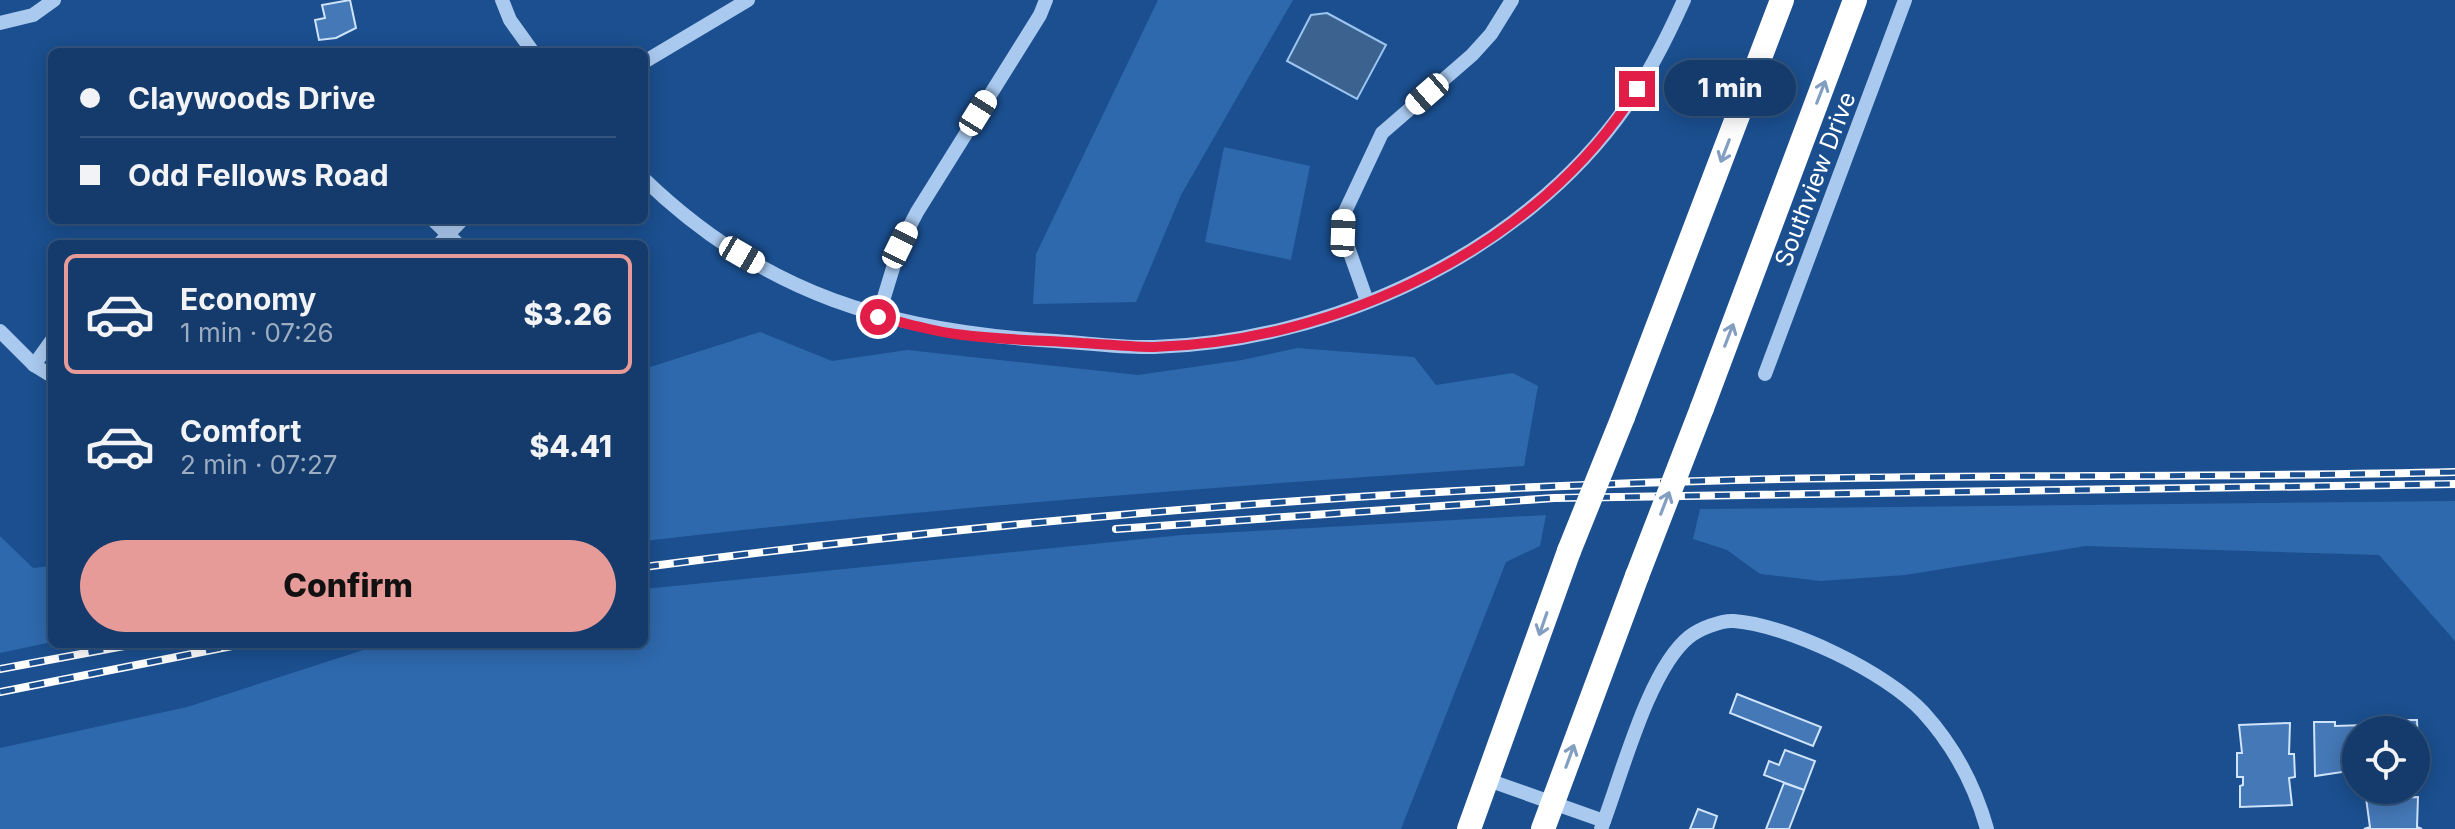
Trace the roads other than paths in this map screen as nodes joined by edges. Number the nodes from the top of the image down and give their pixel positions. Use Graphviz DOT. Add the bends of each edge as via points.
graph roads {
  1 [pos="54,0"];
  2 [pos="502,0"];
  3 [pos="748,0"];
  4 [pos="1046,0"];
  5 [pos="1512,0"];
  6 [pos="1684,0"];
  7 [pos="1782,0"];
  8 [pos="1855,0"];
  9 [pos="1905,0"];
  10 [pos="0,23"];
  11 [pos="530,48"];
  12 [pos="648,60"];
  13 [pos="648,182"];
  14 [pos="1367,301"];
  15 [pos="878,317"];
  16 [pos="0,331"];
  17 [pos="48,346"];
  18 [pos="34,365"];
  19 [pos="48,374"];
  20 [pos="1765,374"];
  21 [pos="1488,780"];
  22 [pos="1553,804"];
  23 [pos="1602,825"];
  24 [pos="1469,829"];
  25 [pos="1543,829"];
  26 [pos="1987,829"];
  1 -- 10 [label="street" via="33,15"];
  2 -- 11 [label="street"];
  3 -- 12 [label="street"];
  4 -- 15 [label="street" via="917,212 900,245"];
  5 -- 14 [label="street" via="1472,55 1382,133 1343,216 1343,233"];
  6 -- 14 [label="street" via="1625,109 1566,175 1471,249"];
  7 -- 21 [label="highway, one-way, bridge" via="1569,551"];
  22 -- 8 [label="highway, one-way, bridge"];
  9 -- 20 [label="street, Southview Drive"];
  13 -- 15 [label="street" via="719,242 788,282"];
  14 -- 15 [label="street" via="1286,328 1153,347 950,333"];
  16 -- 18 [label="street"];
  17 -- 18 [label="street"];
  18 -- 19 [label="street"];
  21 -- 22 [label="street"];
  21 -- 24 [label="highway"];
  22 -- 23 [label="street"];
  22 -- 25 [label="highway"];
  23 -- 26 [label="street" via="1664,664 1692,635 1730,620 1845,658 1905,696 1953,751 1971,782"];
}
